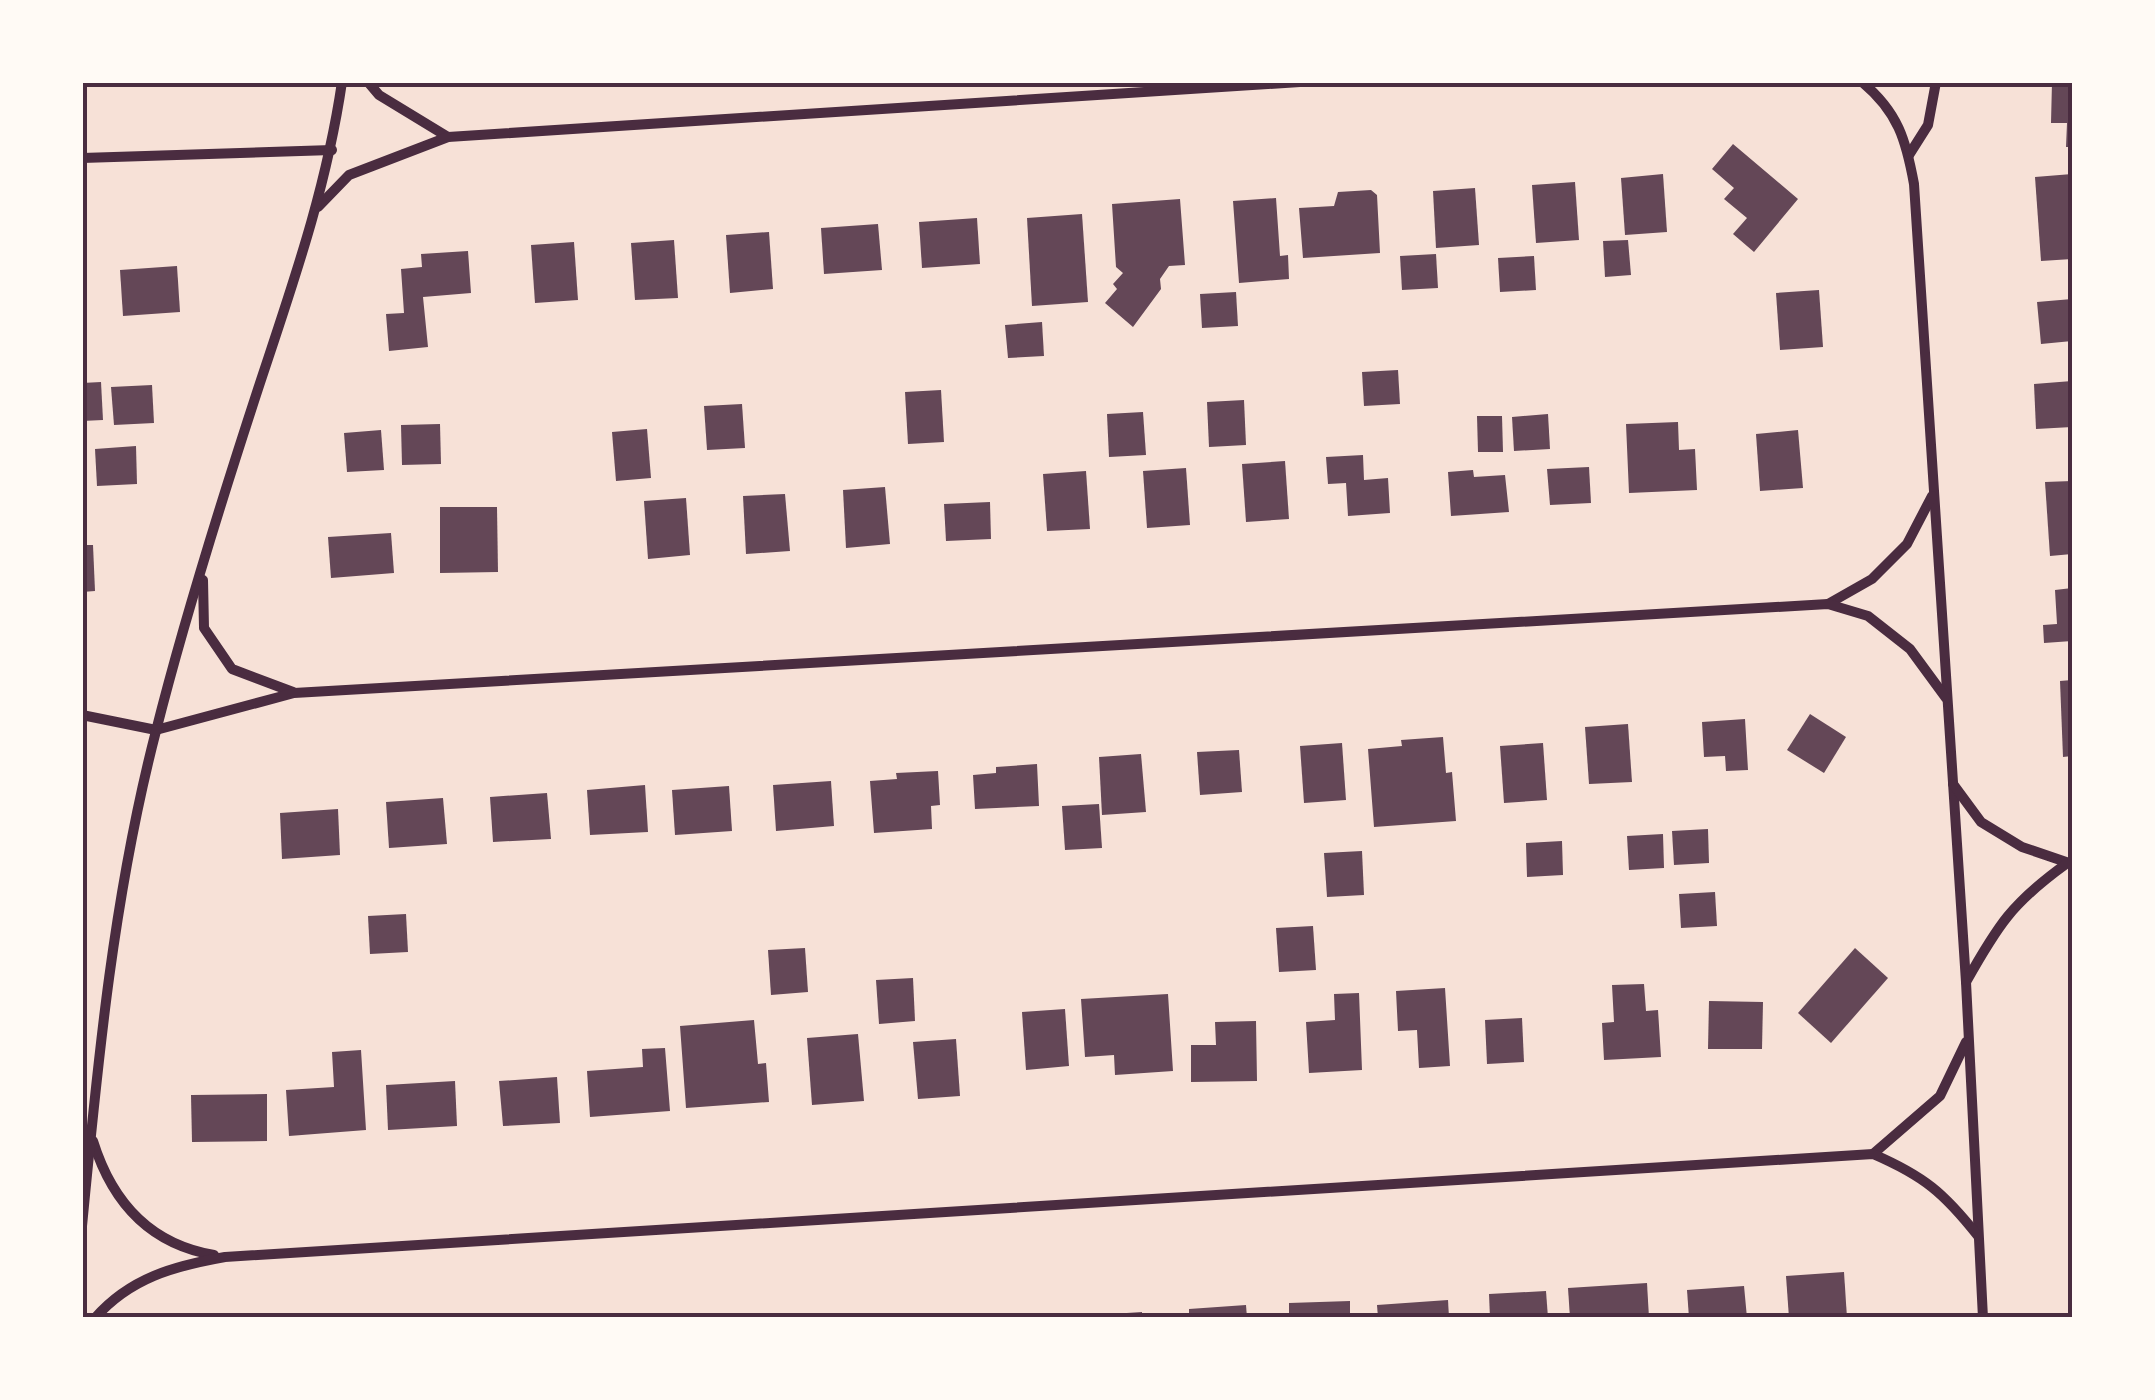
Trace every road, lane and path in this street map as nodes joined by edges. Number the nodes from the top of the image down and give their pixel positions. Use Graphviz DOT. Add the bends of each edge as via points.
graph roads {
  1 [pos="342,82"];
  2 [pos="368,82"];
  3 [pos="1300,82"];
  4 [pos="1862,82"];
  5 [pos="1936,82"];
  6 [pos="448,137"];
  7 [pos="332,150"];
  8 [pos="1909,156"];
  9 [pos="82,158"];
  10 [pos="317,208"];
  11 [pos="1932,496"];
  12 [pos="203,568"];
  13 [pos="1828,604"];
  14 [pos="294,692"];
  15 [pos="1946,698"];
  16 [pos="82,715"];
  17 [pos="156,730"];
  18 [pos="1952,784"];
  19 [pos="2069,864"];
  20 [pos="1966,982"];
  21 [pos="1968,1036"];
  22 [pos="91,1134"];
  23 [pos="1873,1154"];
  24 [pos="82,1226"];
  25 [pos="1978,1236"];
  26 [pos="225,1257"];
  27 [pos="95,1318"];
  28 [pos="1983,1318"];
  1 -- 7 [label="street"];
  2 -- 6 [label="street" via="378,96"];
  3 -- 6 [label="street"];
  4 -- 8 [label="street" via="1900,126"];
  5 -- 8 [label="street" via="1928,126"];
  6 -- 10 [label="street" via="349,175"];
  7 -- 9 [label="street"];
  7 -- 10 [label="street"];
  8 -- 11 [label="street"];
  10 -- 12 [label="street"];
  11 -- 13 [label="street" via="1907,544 1872,578"];
  11 -- 15 [label="street"];
  12 -- 14 [label="street" via="204,628 232,669"];
  12 -- 17 [label="street"];
  13 -- 14 [label="street"];
  13 -- 15 [label="street" via="1868,616 1910,649"];
  14 -- 17 [label="street"];
  15 -- 18 [label="street"];
  16 -- 17 [label="street"];
  17 -- 22 [label="street" via="112,952"];
  18 -- 19 [label="street" via="1981,822"];
  18 -- 20 [label="street"];
  19 -- 20 [label="street" via="2030,889 1999,923"];
  20 -- 21 [label="street"];
  21 -- 23 [label="street" via="1940,1096"];
  21 -- 25 [label="street"];
  22 -- 24 [label="street"];
  22 -- 26 [label="street" via="119,1200 140,1220 185,1250"];
  23 -- 25 [label="street" via="1946,1196"];
  23 -- 26 [label="street"];
  25 -- 28 [label="street"];
  26 -- 27 [label="street" via="140,1280"];
}
